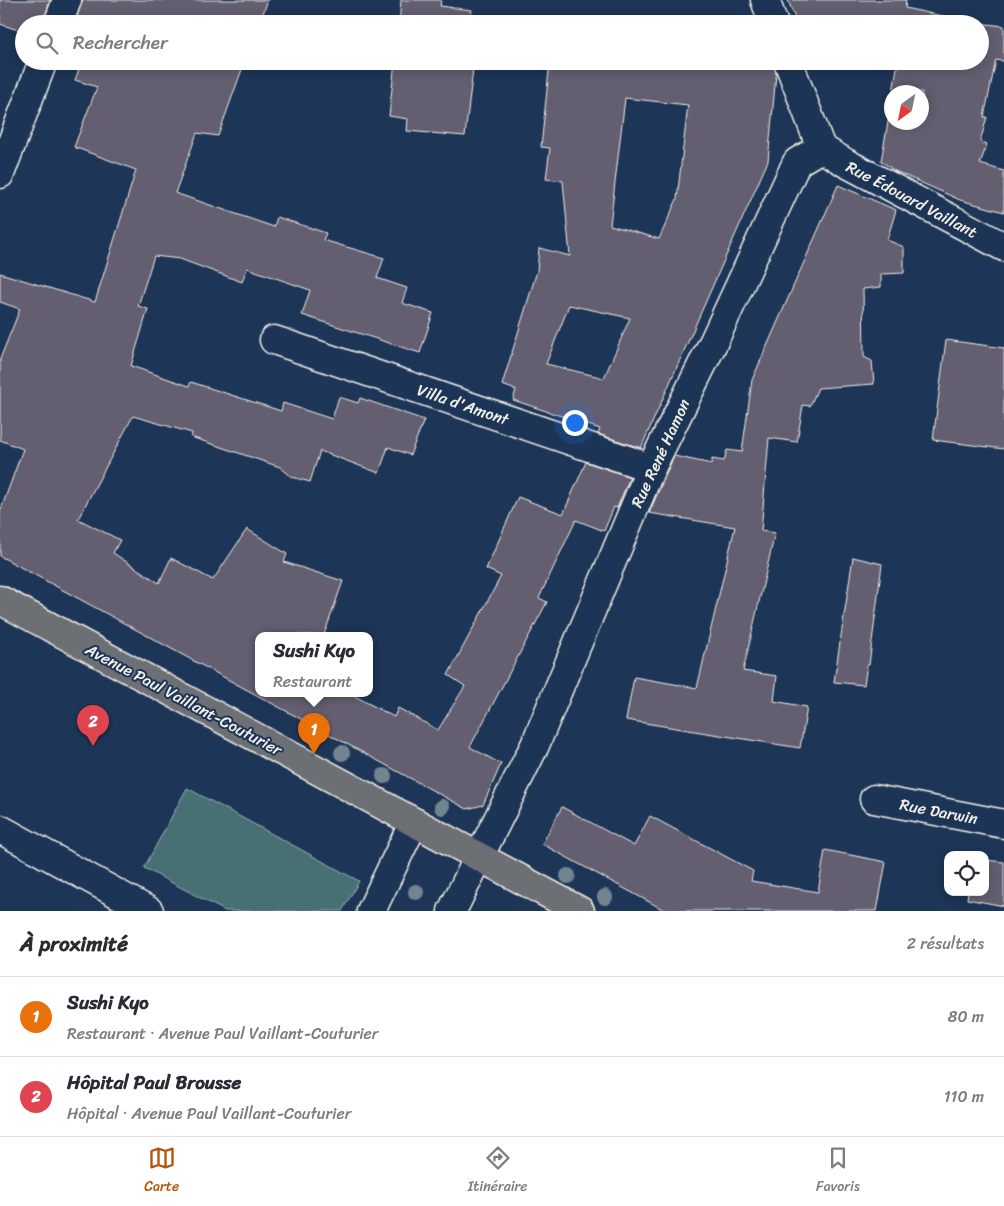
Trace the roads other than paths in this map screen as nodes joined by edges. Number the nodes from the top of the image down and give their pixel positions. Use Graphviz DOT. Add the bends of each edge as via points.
graph roads {
  1 [pos="67,0"];
  2 [pos="765,0"];
  3 [pos="61,15"];
  4 [pos="771,15"];
  5 [pos="40,70"];
  6 [pos="791,70"];
  7 [pos="821,148"];
  8 [pos="0,174"];
  9 [pos="1004,246"];
  10 [pos="274,340"];
  11 [pos="651,468"];
  12 [pos="0,600"];
  13 [pos="874,799"];
  14 [pos="414,822"];
  15 [pos="1004,824"];
  16 [pos="0,829"];
  17 [pos="480,858"];
  18 [pos="149,911"];
  19 [pos="370,911"];
  20 [pos="452,911"];
  21 [pos="580,911"];
  1 -- 3 [label="street"];
  2 -- 4 [label="street"];
  5 -- 8 [label="street"];
  6 -- 7 [label="street"];
  7 -- 9 [label="street, Rue Édouard Vaillant"];
  7 -- 11 [label="street, Rue René Hamon" via="798,162"];
  10 -- 11 [label="street, Villa d'Amont"];
  11 -- 17 [label="street, Rue René Hamon" via="536,745"];
  12 -- 14 [label="main road, Avenue Paul Vaillant-Couturier"];
  13 -- 15 [label="street, Rue Darwin"];
  14 -- 17 [label="main road, Avenue Paul Vaillant-Couturier"];
  14 -- 19 [label="street"];
  16 -- 18 [label="street"];
  17 -- 20 [label="street, Rue René Hamon"];
  17 -- 21 [label="main road, Avenue Paul Vaillant-Couturier"];
}
